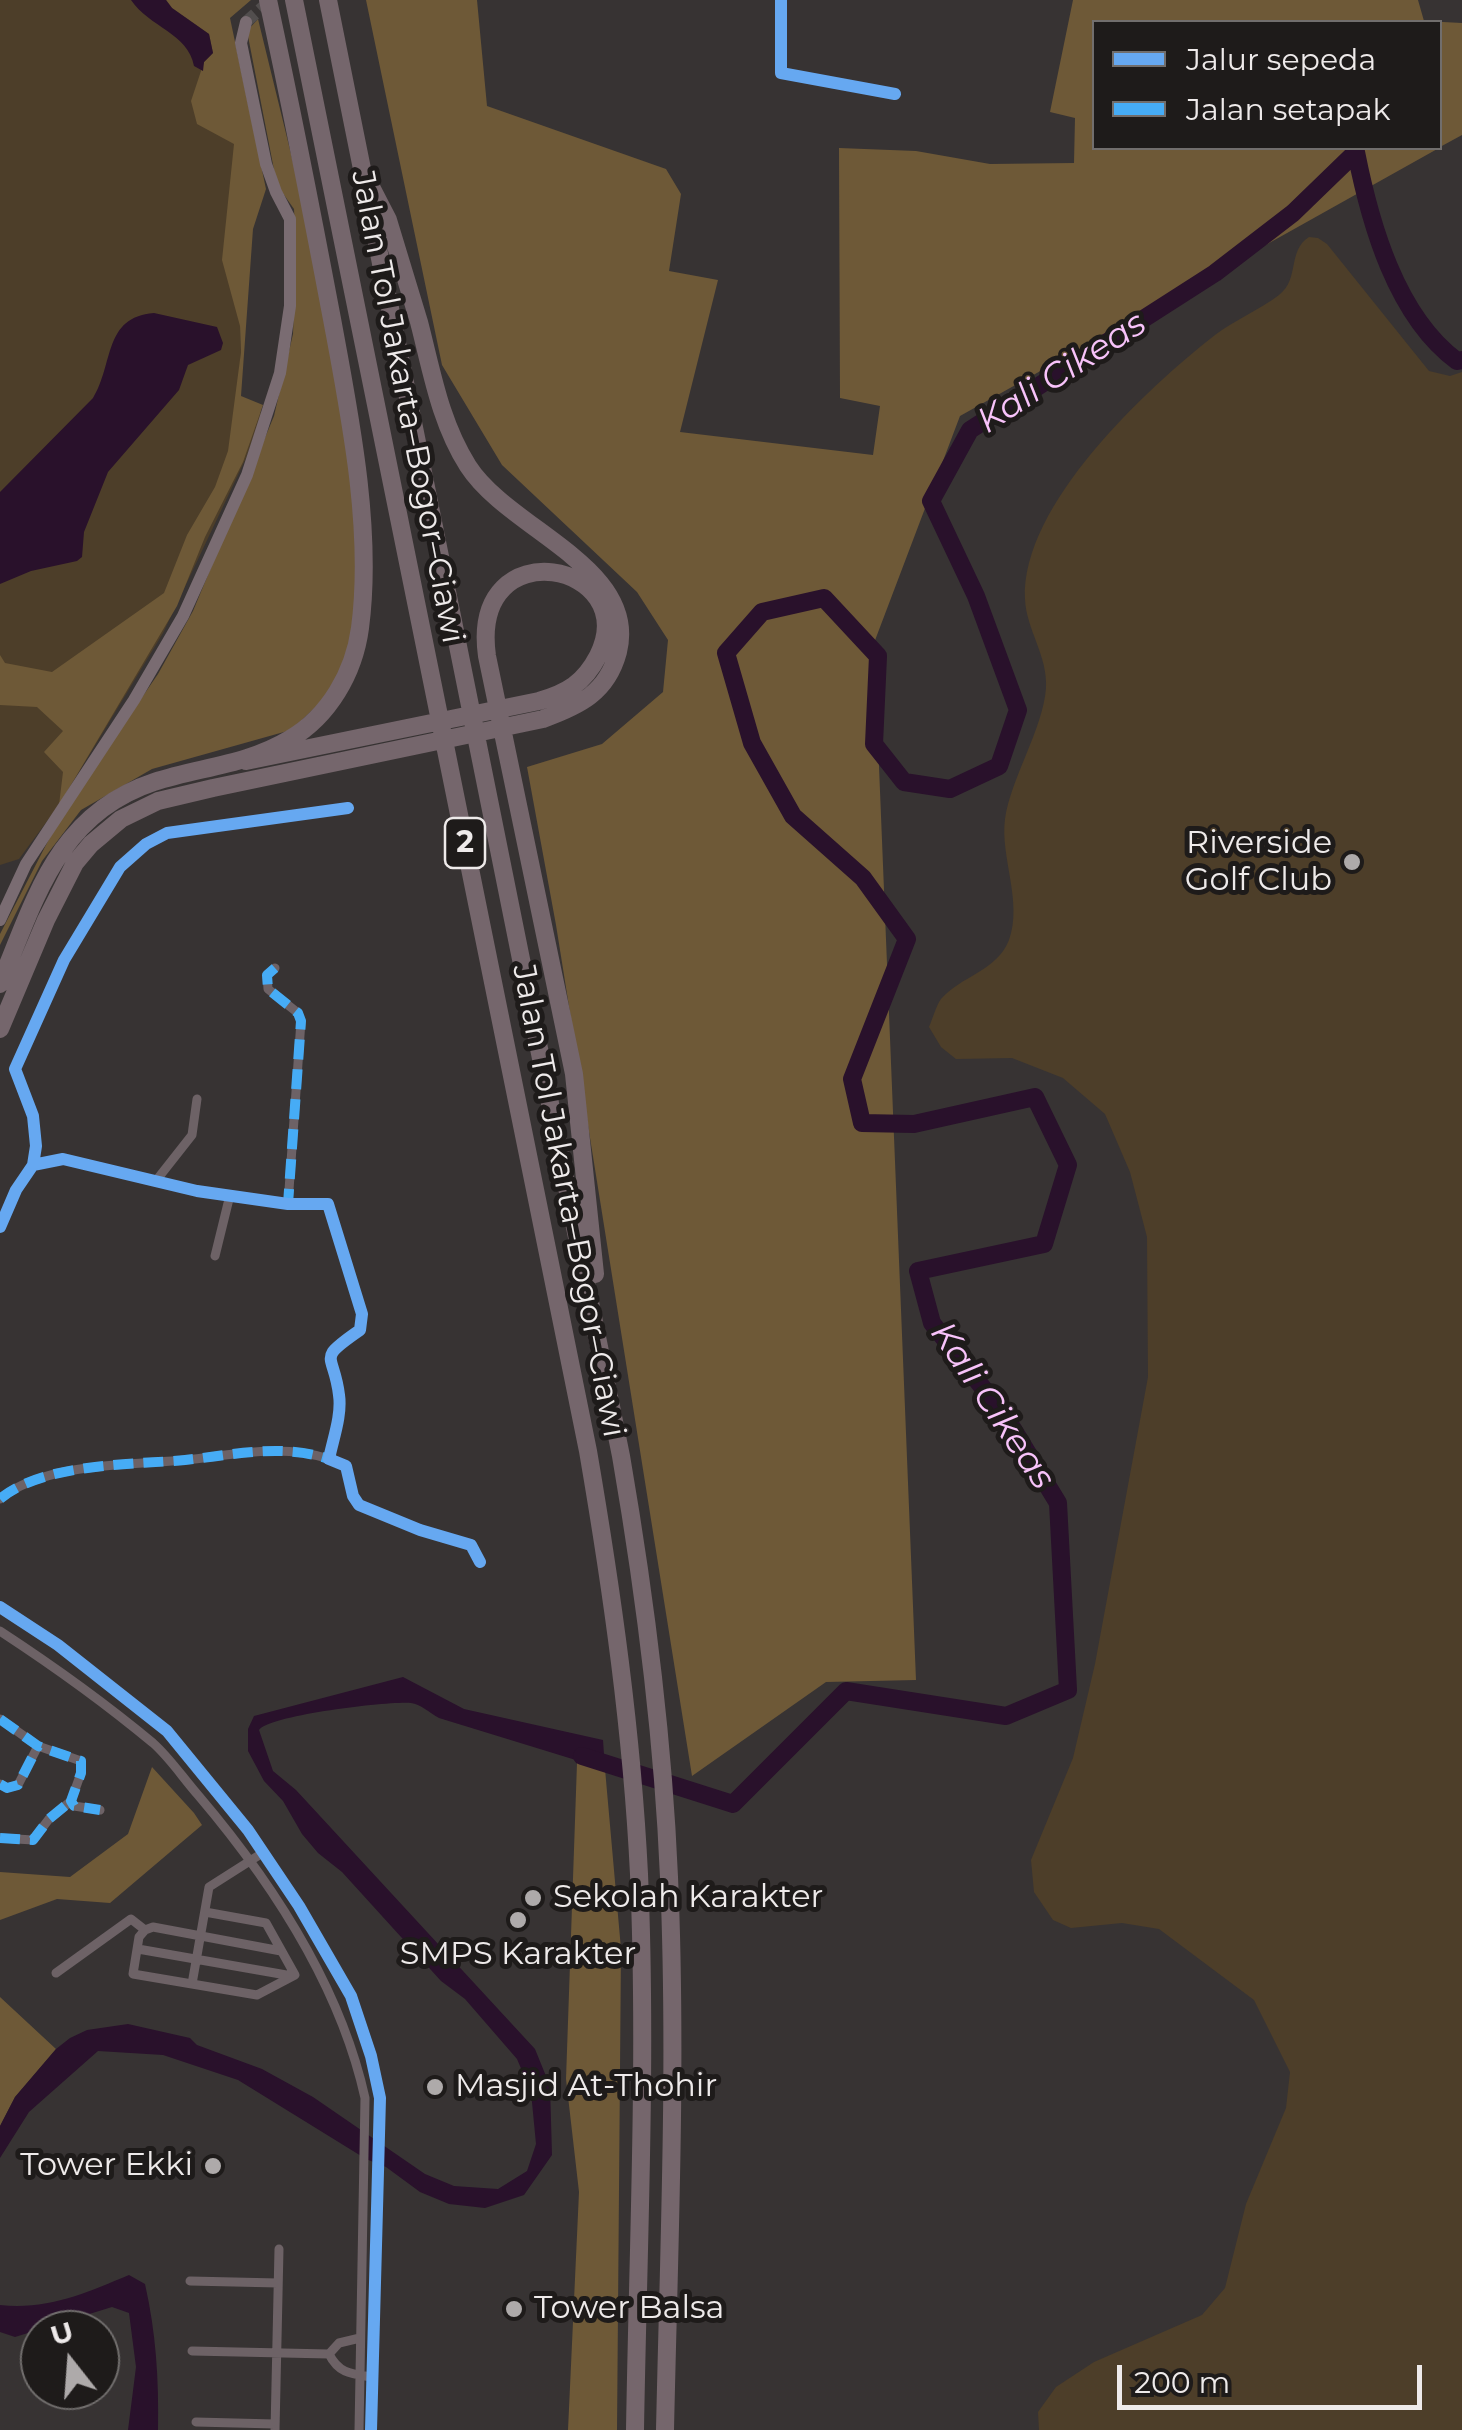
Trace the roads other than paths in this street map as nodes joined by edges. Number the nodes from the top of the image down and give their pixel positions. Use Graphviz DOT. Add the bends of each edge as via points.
graph roads {
  1 [pos="268,0"];
  2 [pos="294,0"];
  3 [pos="328,0"];
  4 [pos="781,0"];
  5 [pos="246,22"];
  6 [pos="896,94"];
  7 [pos="362,170"];
  8 [pos="541,710"];
  9 [pos="246,761"];
  10 [pos="348,808"];
  11 [pos="0,920"];
  12 [pos="276,968"];
  13 [pos="0,984"];
  14 [pos="0,1028"];
  15 [pos="197,1099"];
  16 [pos="33,1164"];
  17 [pos="155,1182"];
  18 [pos="230,1196"];
  19 [pos="288,1204"];
  20 [pos="0,1227"];
  21 [pos="214,1256"];
  22 [pos="604,1374"];
  23 [pos="329,1459"];
  24 [pos="0,1499"];
  25 [pos="480,1562"];
  26 [pos="0,1607"];
  27 [pos="0,1630"];
  28 [pos="0,1719"];
  29 [pos="167,1731"];
  30 [pos="38,1746"];
  31 [pos="156,1746"];
  32 [pos="0,1784"];
  33 [pos="71,1801"];
  34 [pos="100,1810"];
  35 [pos="0,1838"];
  36 [pos="264,1852"];
  37 [pos="250,1860"];
  38 [pos="299,1906"];
  39 [pos="204,1912"];
  40 [pos="287,1918"];
  41 [pos="145,1930"];
  42 [pos="200,1936"];
  43 [pos="138,1949"];
  44 [pos="281,1951"];
  45 [pos="196,1960"];
  46 [pos="56,1973"];
  47 [pos="292,1976"];
  48 [pos="192,1984"];
  49 [pos="279,2249"];
  50 [pos="190,2281"];
  51 [pos="278,2282"];
  52 [pos="359,2338"];
  53 [pos="372,2339"];
  54 [pos="192,2351"];
  55 [pos="277,2353"];
  56 [pos="329,2354"];
  57 [pos="358,2375"];
  58 [pos="372,2377"];
  59 [pos="196,2422"];
  60 [pos="275,2427"];
  61 [pos="359,2430"];
  62 [pos="371,2430"];
  63 [pos="634,2430"];
  64 [pos="665,2430"];
  1 -- 9 [label="highway" via="354,439 362,591 360,629 332,702 310,726"];
  2 -- 63 [label="highway, Jalan Tol Jakarta–Bogor–Ciawi / 2" via="588,1451 623,1689 641,2001"];
  3 -- 7 [label="highway, Jalan Tol Jakarta–Bogor–Ciawi / 2"];
  4 -- 6 [label="street" via="781,73"];
  5 -- 11 [label="main road" via="241,43 266,164 290,218 290,306 280,373 247,475 183,616 26,864"];
  7 -- 8 [label="highway" via="388,220 435,389 463,458 490,494 596,575 619,618 614,668 600,690 586,702"];
  7 -- 22 [label="highway, Jalan Tol Jakarta–Bogor–Ciawi / 2"];
  8 -- 9 [label="highway"];
  8 -- 14 [label="highway" via="406,748 176,797 122,820 75,863"];
  8 -- 22 [label="highway" via="585,677 608,633 595,597 562,572 536,572 507,586 492,600 484,636 574,1074"];
  9 -- 13 [label="highway" via="122,795 75,830 42,883"];
  10 -- 16 [label="street" via="167,833 120,866 64,960 15,1069 33,1116"];
  12 -- 19 [label="street" via="267,975 268,989 301,1021"];
  15 -- 17 [label="street" via="192,1135"];
  16 -- 17 [label="street" via="63,1159"];
  16 -- 20 [label="street"];
  17 -- 18 [label="street"];
  18 -- 19 [label="street"];
  18 -- 21 [label="street"];
  19 -- 23 [label="street" via="330,1208 360,1303 360,1330 330,1356 340,1398"];
  22 -- 64 [label="highway, Jalan Tol Jakarta–Bogor–Ciawi / 2" via="643,1587 666,1824 673,1998"];
  23 -- 24 [label="street" via="281,1450 113,1463 29,1481"];
  23 -- 25 [label="street" via="346,1466 359,1505 471,1545"];
  26 -- 29 [label="street"];
  27 -- 31 [label="street"];
  28 -- 30 [label="street"];
  29 -- 31 [label="street"];
  29 -- 36 [label="street"];
  30 -- 32 [label="street" via="18,1785"];
  30 -- 33 [label="street" via="81,1761"];
  31 -- 37 [label="street"];
  33 -- 34 [label="street"];
  33 -- 35 [label="street" via="33,1840"];
  36 -- 37 [label="street"];
  36 -- 38 [label="street"];
  37 -- 39 [label="street" via="209,1887"];
  37 -- 40 [label="street"];
  38 -- 40 [label="street"];
  38 -- 53 [label="street" via="351,1996 380,2098"];
  39 -- 42 [label="street"];
  39 -- 44 [label="street" via="266,1923"];
  40 -- 52 [label="street" via="338,2007 365,2098"];
  41 -- 42 [label="street"];
  41 -- 43 [label="street"];
  41 -- 46 [label="street" via="131,1919"];
  42 -- 44 [label="street"];
  42 -- 45 [label="street"];
  43 -- 45 [label="street"];
  43 -- 48 [label="street" via="134,1974"];
  44 -- 47 [label="street"];
  45 -- 47 [label="street"];
  45 -- 48 [label="street"];
  47 -- 48 [label="street" via="258,1995"];
  49 -- 51 [label="street"];
  50 -- 51 [label="street"];
  51 -- 55 [label="street"];
  52 -- 53 [label="street"];
  52 -- 56 [label="street"];
  52 -- 57 [label="street"];
  53 -- 58 [label="street"];
  54 -- 55 [label="street"];
  55 -- 56 [label="street"];
  55 -- 60 [label="street"];
  56 -- 57 [label="street" via="336,2367"];
  57 -- 58 [label="street"];
  57 -- 61 [label="street"];
  58 -- 62 [label="street"];
  59 -- 60 [label="street"];
}
